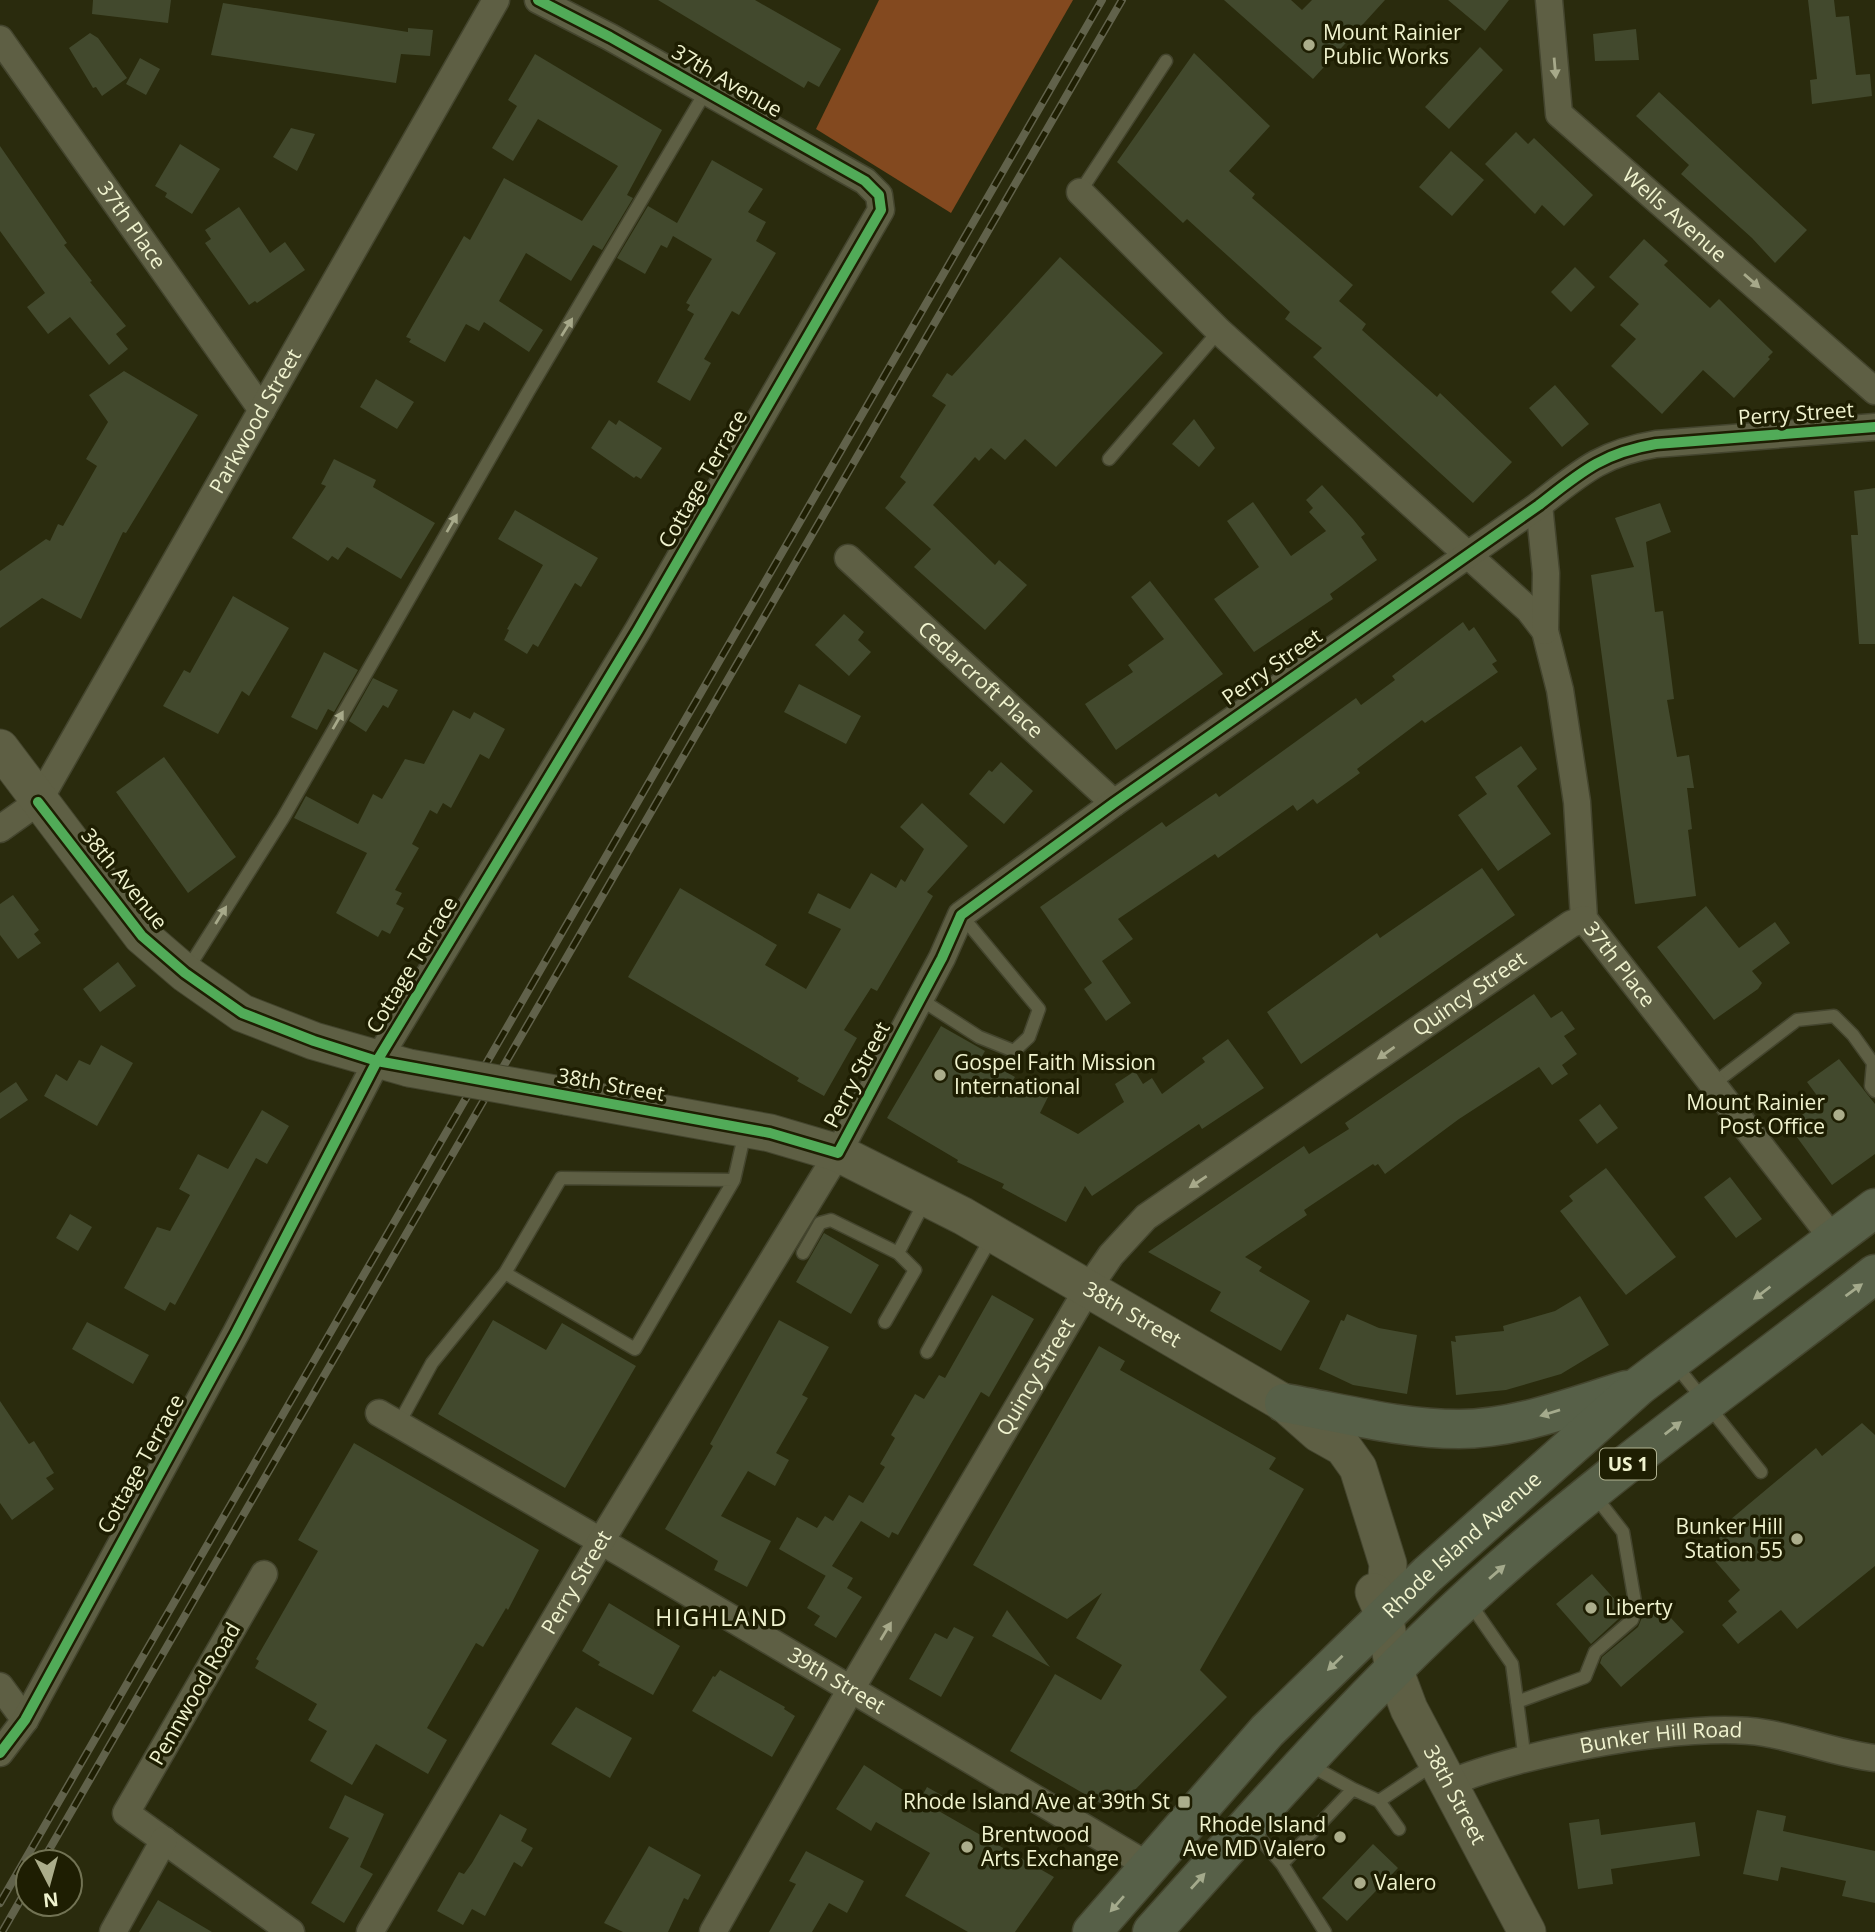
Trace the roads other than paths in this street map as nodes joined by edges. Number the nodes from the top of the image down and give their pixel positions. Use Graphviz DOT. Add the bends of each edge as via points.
graph roads {
  1 [pos="496,0"];
  2 [pos="538,0"];
  3 [pos="1549,0"];
  4 [pos="0,39"];
  5 [pos="1166,61"];
  6 [pos="706,91"];
  7 [pos="1080,192"];
  8 [pos="881,210"];
  9 [pos="1219,331"];
  10 [pos="1875,391"];
  11 [pos="262,410"];
  12 [pos="1875,428"];
  13 [pos="1109,459"];
  14 [pos="1539,505"];
  15 [pos="1466,554"];
  16 [pos="848,558"];
  17 [pos="1545,631"];
  18 [pos="0,748"];
  19 [pos="38,802"];
  20 [pos="1114,803"];
  21 [pos="0,829"];
  22 [pos="961,915"];
  23 [pos="1584,919"];
  24 [pos="185,973"];
  25 [pos="920,999"];
  26 [pos="393,1065"];
  27 [pos="1712,1085"];
  28 [pos="1875,1091"];
  29 [pos="746,1129"];
  30 [pos="838,1153"];
  31 [pos="734,1180"];
  32 [pos="926,1198"];
  33 [pos="1875,1208"];
  34 [pos="993,1234"];
  35 [pos="1833,1239"];
  36 [pos="803,1253"];
  37 [pos="898,1253"];
  38 [pos="505,1273"];
  39 [pos="1875,1275"];
  40 [pos="1087,1290"];
  41 [pos="885,1322"];
  42 [pos="927,1352"];
  43 [pos="1672,1361"];
  44 [pos="1639,1386"];
  45 [pos="1284,1402"];
  46 [pos="1706,1403"];
  47 [pos="388,1419"];
  48 [pos="1761,1472"];
  49 [pos="1592,1492"];
  50 [pos="601,1541"];
  51 [pos="264,1574"];
  52 [pos="1467,1599"];
  53 [pos="1384,1615"];
  54 [pos="1394,1669"];
  55 [pos="0,1685"];
  56 [pos="852,1689"];
  57 [pos="1517,1702"];
  58 [pos="25,1720"];
  59 [pos="0,1753"];
  60 [pos="1875,1758"];
  61 [pos="1525,1760"];
  62 [pos="1305,1762"];
  63 [pos="1444,1772"];
  64 [pos="1353,1789"];
  65 [pos="1379,1801"];
  66 [pos="1248,1825"];
  67 [pos="1399,1829"];
  68 [pos="164,1840"];
  69 [pos="1282,1864"];
  70 [pos="1149,1866"];
  71 [pos="113,1932"];
  72 [pos="291,1932"];
  73 [pos="370,1932"];
  74 [pos="713,1932"];
  75 [pos="1092,1932"];
  76 [pos="1152,1932"];
  77 [pos="1325,1932"];
  78 [pos="1527,1932"];
  1 -- 11 [label="street, Parkwood Street"];
  2 -- 6 [label="street, 37th Avenue"];
  3 -- 10 [label="street, Wells Avenue, one-way" via="1559,114"];
  4 -- 11 [label="street, 37th Place"];
  5 -- 7 [label="lane"];
  6 -- 8 [label="street, 37th Avenue" via="865,181 879,195"];
  24 -- 6 [label="lane, one-way" via="283,818"];
  7 -- 9 [label="street, 37th Place"];
  8 -- 26 [label="street, Cottage Terrace"];
  9 -- 13 [label="lane"];
  9 -- 15 [label="street, 37th Place"];
  11 -- 19 [label="street, Parkwood Street"];
  12 -- 14 [label="street, Perry Street" via="1624,449 1591,464"];
  14 -- 15 [label="street, Perry Street"];
  14 -- 17 [label="street, 37th Place" via="1546,573"];
  15 -- 17 [label="street, 37th Place" via="1529,610"];
  15 -- 20 [label="street, Perry Street"];
  16 -- 20 [label="street, Cedarcroft Place"];
  17 -- 23 [label="street, 37th Place" via="1560,690 1577,802"];
  18 -- 19 [label="main road, 38th Avenue"];
  19 -- 21 [label="street, Parkwood Street"];
  19 -- 24 [label="main road, 38th Avenue" via="142,936"];
  20 -- 22 [label="street, Perry Street"];
  22 -- 25 [label="street, Perry Street"];
  22 -- 25 [label="lane" via="1039,1009 1029,1037 1014,1051 979,1037"];
  23 -- 27 [label="street, 37th Place"];
  23 -- 40 [label="street, Quincy Street, one-way" via="1146,1217"];
  24 -- 26 [label="main road, 38th Avenue" via="242,1013"];
  25 -- 30 [label="street, Perry Street"];
  26 -- 29 [label="main road, 38th Street, bridge"];
  26 -- 58 [label="street, Cottage Terrace" via="236,1333"];
  27 -- 28 [label="lane" via="1797,1020 1834,1016 1873,1063 1871,1086"];
  27 -- 35 [label="street, 37th Place"];
  29 -- 30 [label="main road, 38th Street"];
  29 -- 31 [label="lane"];
  30 -- 32 [label="main road, 38th Street"];
  30 -- 50 [label="street, Perry Street"];
  31 -- 38 [label="lane" via="561,1178"];
  31 -- 38 [label="lane" via="635,1349"];
  32 -- 34 [label="main road, 38th Street"];
  32 -- 37 [label="lane"];
  33 -- 35 [label="main road, Rhode Island Avenue / US 1"];
  34 -- 40 [label="main road, 38th Street"];
  34 -- 42 [label="lane"];
  35 -- 43 [label="main road, Rhode Island Avenue / US 1, one-way"];
  36 -- 37 [label="lane" via="820,1223 831,1220"];
  37 -- 41 [label="lane" via="915,1270"];
  38 -- 47 [label="lane"];
  46 -- 39 [label="main road, Rhode Island Avenue / US 1, one-way"];
  40 -- 45 [label="main road, 38th Street"];
  56 -- 40 [label="street, Quincy Street, one-way"];
  43 -- 44 [label="main road, Rhode Island Avenue / US 1"];
  43 -- 46 [label="lane"];
  44 -- 45 [label="main road, one-way" via="1536,1417 1462,1429 1409,1427"];
  44 -- 53 [label="main road, Rhode Island Avenue / US 1"];
  45 -- 53 [label="main road, 38th Street" via="1318,1433 1343,1447 1358,1468 1388,1564"];
  46 -- 48 [label="lane"];
  49 -- 46 [label="main road, Rhode Island Avenue / US 1, one-way"];
  47 -- 50 [label="street, 39th Street"];
  52 -- 49 [label="main road, Rhode Island Avenue / US 1, one-way"];
  49 -- 57 [label="lane" via="1623,1532 1636,1608 1632,1620 1595,1652 1585,1677"];
  50 -- 56 [label="street, 39th Street"];
  50 -- 73 [label="street, Perry Street"];
  51 -- 68 [label="street, Pennwood Road" via="126,1813"];
  52 -- 54 [label="main road, Rhode Island Avenue / US 1"];
  52 -- 57 [label="lane" via="1512,1664"];
  53 -- 54 [label="main road, 38th Street"];
  53 -- 70 [label="main road, Rhode Island Avenue / US 1, one-way" via="1267,1731"];
  54 -- 62 [label="main road, Rhode Island Avenue / US 1"];
  54 -- 63 [label="main road, 38th Street" via="1409,1709"];
  55 -- 58 [label="street"];
  56 -- 70 [label="street, 39th Street"];
  56 -- 74 [label="street, Quincy Street"];
  57 -- 61 [label="lane"];
  58 -- 59 [label="street, Cottage Terrace"];
  60 -- 61 [label="street, Bunker Hill Road" via="1764,1732 1713,1731 1648,1737"];
  61 -- 63 [label="street, Bunker Hill Road"];
  62 -- 64 [label="lane"];
  62 -- 66 [label="main road, Rhode Island Avenue / US 1"];
  63 -- 65 [label="lane"];
  63 -- 78 [label="main road, 38th Street"];
  64 -- 65 [label="lane"];
  64 -- 69 [label="lane"];
  65 -- 67 [label="lane"];
  66 -- 69 [label="lane"];
  76 -- 66 [label="main road, Rhode Island Avenue / US 1, one-way"];
  68 -- 71 [label="street"];
  68 -- 72 [label="street"];
  69 -- 77 [label="lane"];
  70 -- 75 [label="main road, Rhode Island Avenue / US 1, one-way"];
}
